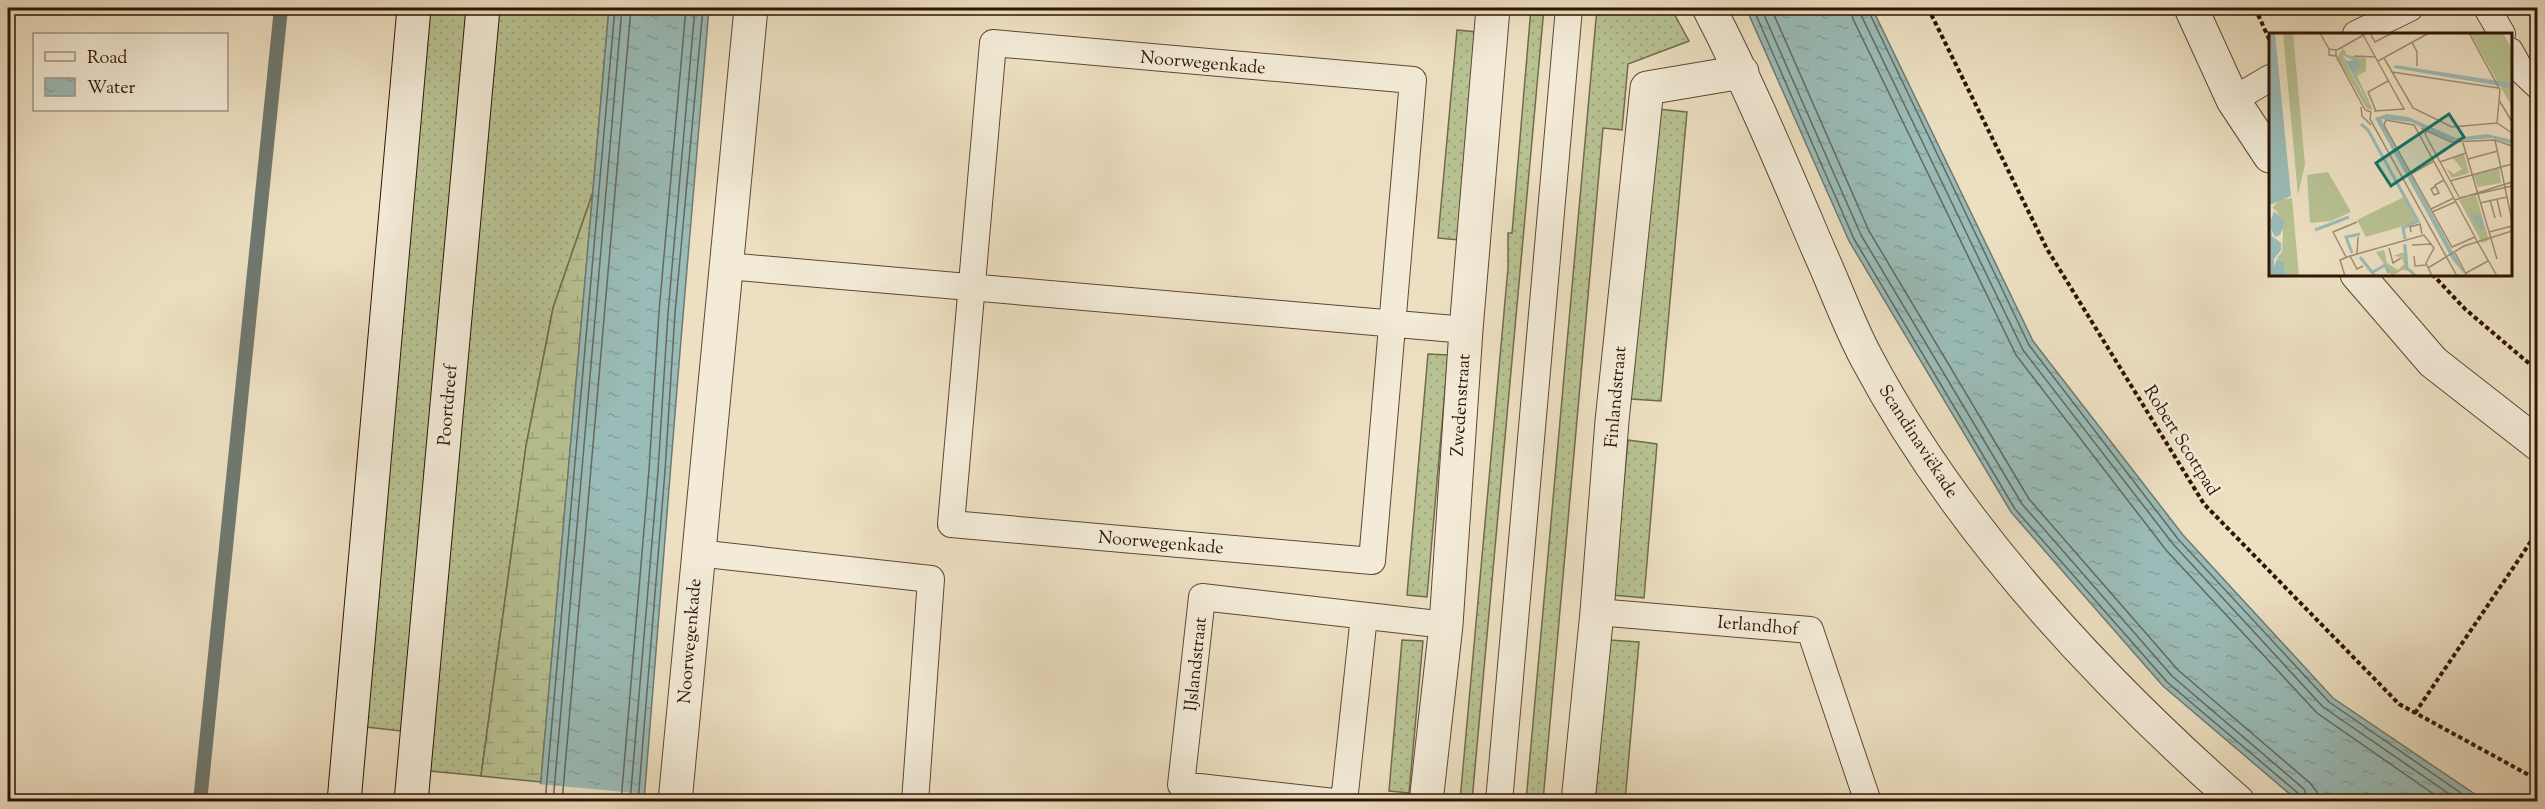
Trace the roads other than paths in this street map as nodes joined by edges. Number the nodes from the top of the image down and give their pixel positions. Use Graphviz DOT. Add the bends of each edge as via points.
graph roads {
  1 [pos="414,8"];
  2 [pos="483,8"];
  3 [pos="751,8"];
  4 [pos="1493,8"];
  5 [pos="1569,8"];
  6 [pos="1709,8"];
  7 [pos="2191,8"];
  8 [pos="2410,8"];
  9 [pos="2487,8"];
  10 [pos="2358,33"];
  11 [pos="2501,33"];
  12 [pos="2512,53"];
  13 [pos="1742,72"];
  14 [pos="2269,79"];
  15 [pos="2538,86"];
  16 [pos="2233,100"];
  17 [pos="2269,153"];
  18 [pos="726,266"];
  19 [pos="2359,276"];
  20 [pos="972,287"];
  21 [pos="1392,324"];
  22 [pos="1466,330"];
  23 [pos="2538,444"];
  24 [pos="697,553"];
  25 [pos="1597,612"];
  26 [pos="1364,616"];
  27 [pos="1446,625"];
  28 [pos="344,801"];
  29 [pos="411,801"];
  30 [pos="675,801"];
  31 [pos="915,801"];
  32 [pos="1334,801"];
  33 [pos="1344,801"];
  34 [pos="1426,801"];
  35 [pos="1499,801"];
  36 [pos="1578,801"];
  37 [pos="1868,801"];
  38 [pos="2238,801"];
  1 -- 28 [label="street"];
  2 -- 29 [label="street, Poortdreef"];
  3 -- 18 [label="street, Noorwegenkade"];
  4 -- 22 [label="street, Zwedenstraat"];
  5 -- 35 [label="lane"];
  6 -- 13 [label="street, Scandinaviëkade"];
  7 -- 16 [label="street"];
  8 -- 10 [label="lane"];
  9 -- 11 [label="lane"];
  12 -- 15 [label="lane" via="2520,69"];
  13 -- 25 [label="street, Finlandstraat" via="1647,88 1612,421"];
  13 -- 38 [label="street, Scandinaviëkade" via="1864,354 1891,404 1982,536 2046,611 2144,717"];
  14 -- 16 [label="lane"];
  16 -- 17 [label="street"];
  18 -- 20 [label="lane"];
  18 -- 24 [label="street, Noorwegenkade"];
  19 -- 23 [label="street" via="2433,362"];
  20 -- 21 [label="lane"];
  20 -- 21 [label="lane, Noorwegenkade" via="951,524 1372,561"];
  20 -- 21 [label="lane, Noorwegenkade" via="993,44 1413,80"];
  21 -- 22 [label="lane"];
  22 -- 27 [label="street, Zwedenstraat"];
  24 -- 30 [label="street, Noorwegenkade"];
  24 -- 31 [label="lane" via="931,579"];
  25 -- 36 [label="street, Finlandstraat"];
  25 -- 37 [label="lane, Ierlandhof" via="1810,630"];
  26 -- 27 [label="lane, IJslandstraat"];
  26 -- 32 [label="lane, IJslandstraat" via="1202,597 1182,785"];
  26 -- 33 [label="lane"];
  27 -- 34 [label="street, Zwedenstraat"];
}
